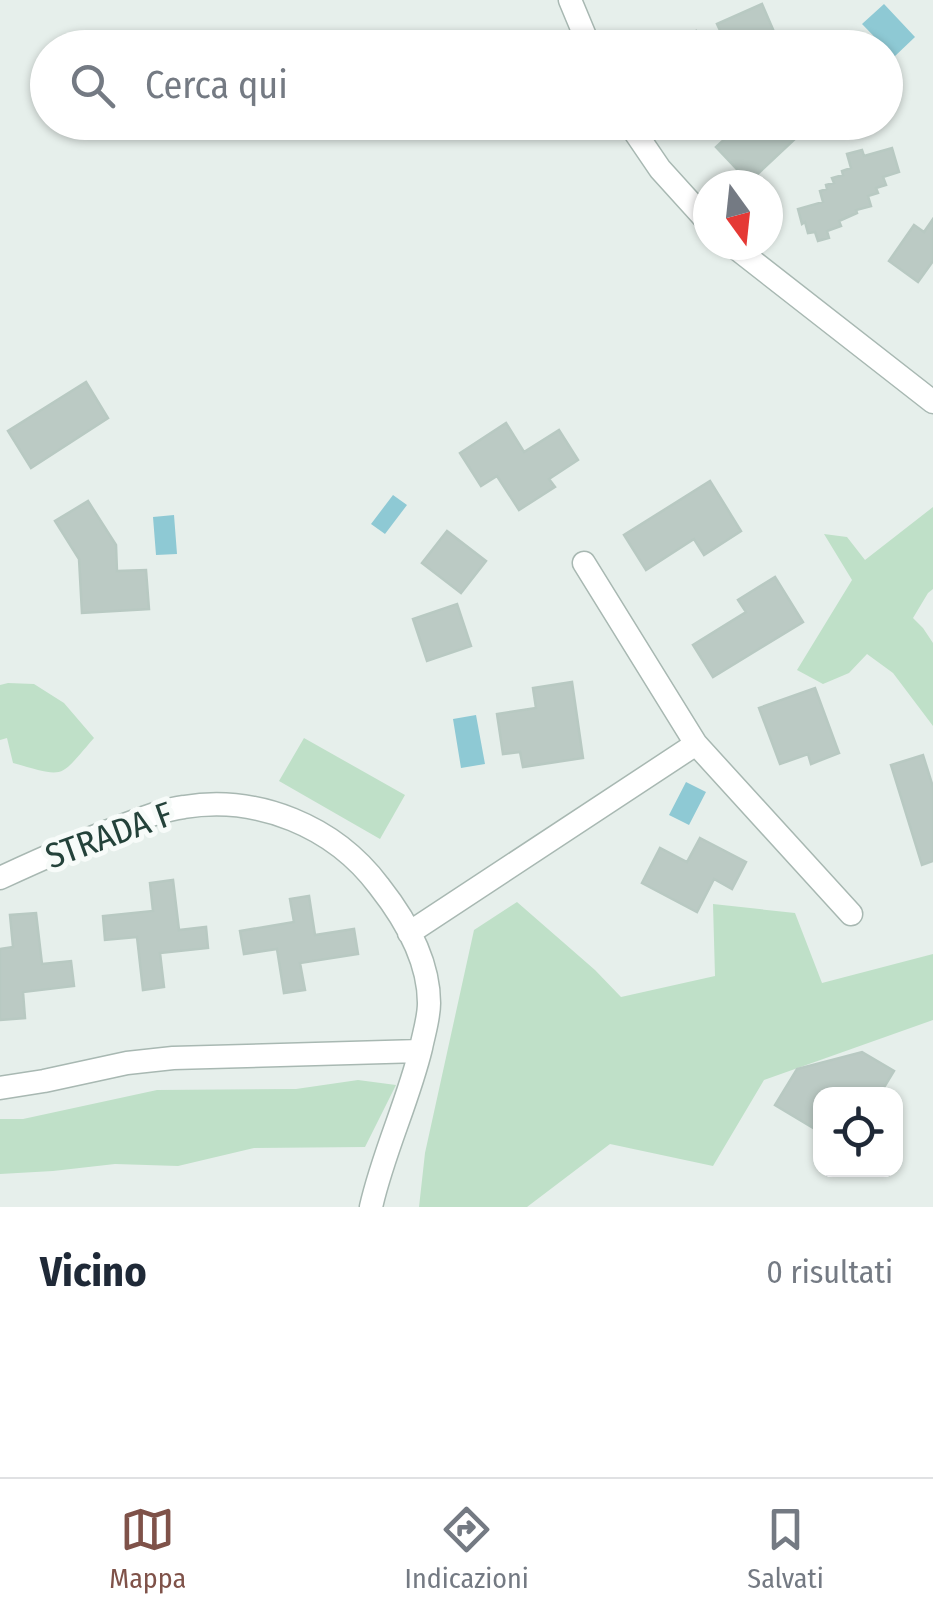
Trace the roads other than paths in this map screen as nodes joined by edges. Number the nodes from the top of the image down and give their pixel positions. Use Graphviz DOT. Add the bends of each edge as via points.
graph roads {
  1 [pos="570,0"];
  2 [pos="582,30"];
  3 [pos="638,140"];
  4 [pos="693,205"];
  5 [pos="751,260"];
  6 [pos="933,402"];
  7 [pos="584,564"];
  8 [pos="696,744"];
  9 [pos="0,878"];
  10 [pos="851,914"];
  11 [pos="409,933"];
  12 [pos="420,1050"];
  13 [pos="0,1088"];
  14 [pos="370,1207"];
  1 -- 2 [label="street"];
  3 -- 4 [label="street"];
  5 -- 6 [label="street"];
  7 -- 8 [label="street"];
  8 -- 10 [label="street"];
  8 -- 11 [label="street"];
  9 -- 11 [label="street, STRADA F" via="169,810 252,808 300,822 346,852 375,880"];
  11 -- 12 [label="street, STRADA F" via="428,989"];
  12 -- 13 [label="street" via="173,1058"];
  12 -- 14 [label="street, STRADA F"];
}
